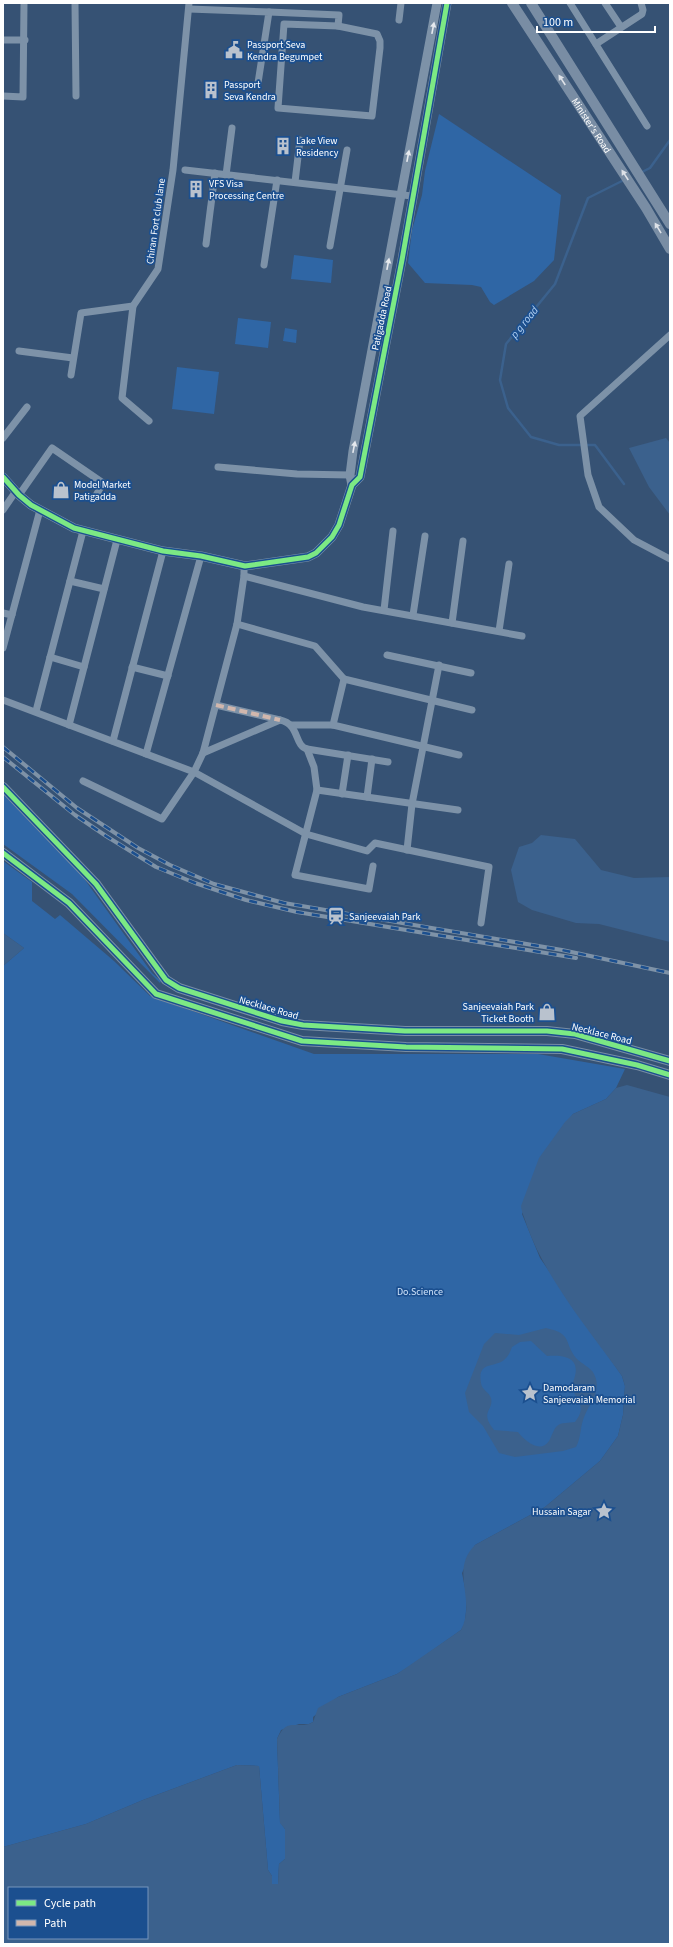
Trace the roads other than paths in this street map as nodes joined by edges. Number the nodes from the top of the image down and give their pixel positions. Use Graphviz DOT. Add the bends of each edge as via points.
graph roads {
  1 [pos="24,3"];
  2 [pos="75,3"];
  3 [pos="401,3"];
  4 [pos="437,3"];
  5 [pos="448,3"];
  6 [pos="512,3"];
  7 [pos="531,3"];
  8 [pos="570,3"];
  9 [pos="605,3"];
  10 [pos="641,3"];
  11 [pos="189,6"];
  12 [pos="269,12"];
  13 [pos="329,14"];
  14 [pos="399,20"];
  15 [pos="328,26"];
  16 [pos="338,26"];
  17 [pos="621,27"];
  18 [pos="3,40"];
  19 [pos="25,40"];
  20 [pos="596,44"];
  21 [pos="258,83"];
  22 [pos="3,96"];
  23 [pos="76,96"];
  24 [pos="647,126"];
  25 [pos="232,128"];
  26 [pos="300,140"];
  27 [pos="347,150"];
  28 [pos="185,170"];
  29 [pos="215,173"];
  30 [pos="226,174"];
  31 [pos="277,180"];
  32 [pos="295,182"];
  33 [pos="341,188"];
  34 [pos="401,194"];
  35 [pos="412,196"];
  36 [pos="670,224"];
  37 [pos="206,244"];
  38 [pos="330,246"];
  39 [pos="670,249"];
  40 [pos="264,265"];
  41 [pos="133,306"];
  42 [pos="670,335"];
  43 [pos="19,351"];
  44 [pos="74,358"];
  45 [pos="368,373"];
  46 [pos="71,375"];
  47 [pos="379,375"];
  48 [pos="28,407"];
  49 [pos="149,421"];
  50 [pos="3,438"];
  51 [pos="218,467"];
  52 [pos="350,475"];
  53 [pos="3,477"];
  54 [pos="352,485"];
  55 [pos="17,493"];
  56 [pos="94,499"];
  57 [pos="3,510"];
  58 [pos="40,510"];
  59 [pos="83,531"];
  60 [pos="393,531"];
  61 [pos="425,536"];
  62 [pos="117,540"];
  63 [pos="463,541"];
  64 [pos="163,551"];
  65 [pos="201,556"];
  66 [pos="670,559"];
  67 [pos="509,564"];
  68 [pos="244,571"];
  69 [pos="70,581"];
  70 [pos="104,589"];
  71 [pos="384,610"];
  72 [pos="3,613"];
  73 [pos="12,615"];
  74 [pos="413,615"];
  75 [pos="452,623"];
  76 [pos="238,624"];
  77 [pos="499,631"];
  78 [pos="522,636"];
  79 [pos="3,648"];
  80 [pos="387,655"];
  81 [pos="50,657"];
  82 [pos="439,665"];
  83 [pos="84,667"];
  84 [pos="132,667"];
  85 [pos="471,672"];
  86 [pos="168,676"];
  87 [pos="344,680"];
  88 [pos="3,700"];
  89 [pos="433,700"];
  90 [pos="216,705"];
  91 [pos="472,710"];
  92 [pos="36,711"];
  93 [pos="280,720"];
  94 [pos="69,725"];
  95 [pos="292,725"];
  96 [pos="333,725"];
  97 [pos="113,741"];
  98 [pos="423,747"];
  99 [pos="307,749"];
  100 [pos="203,753"];
  101 [pos="146,754"];
  102 [pos="348,756"];
  103 [pos="459,756"];
  104 [pos="372,759"];
  105 [pos="388,762"];
  106 [pos="194,772"];
  107 [pos="82,781"];
  108 [pos="3,787"];
  109 [pos="317,790"];
  110 [pos="342,794"];
  111 [pos="367,797"];
  112 [pos="412,804"];
  113 [pos="458,810"];
  114 [pos="306,834"];
  115 [pos="407,850"];
  116 [pos="3,853"];
  117 [pos="373,866"];
  118 [pos="481,923"];
  119 [pos="166,980"];
  120 [pos="156,994"];
  121 [pos="303,1025"];
  122 [pos="565,1033"];
  123 [pos="302,1041"];
  124 [pos="562,1049"];
  125 [pos="670,1061"];
  126 [pos="670,1075"];
  1 -- 19 [label="street"];
  2 -- 23 [label="street"];
  3 -- 14 [label="street"];
  34 -- 4 [label="street, Patigadda Road, one-way"];
  5 -- 35 [label="street, Patigadda Road"];
  39 -- 6 [label="main road, Minister's Road, one-way"];
  7 -- 36 [label="main road, Minister's Road"];
  8 -- 20 [label="street"];
  9 -- 17 [label="street"];
  10 -- 17 [label="street" via="642,14"];
  11 -- 12 [label="street" via="232,13"];
  11 -- 41 [label="street, Chiran Fort club lane" via="173,170 158,269"];
  12 -- 13 [label="street"];
  12 -- 21 [label="street"];
  13 -- 15 [label="street"];
  13 -- 16 [label="street" via="338,15"];
  15 -- 16 [label="street"];
  15 -- 16 [label="street" via="284,24 278,108 372,116 380,41 377,34"];
  17 -- 20 [label="street"];
  18 -- 19 [label="street"];
  19 -- 22 [label="street" via="24,97"];
  20 -- 24 [label="street"];
  25 -- 30 [label="street"];
  26 -- 32 [label="street"];
  27 -- 33 [label="street"];
  28 -- 29 [label="street"];
  29 -- 30 [label="street"];
  29 -- 37 [label="street"];
  30 -- 31 [label="street"];
  31 -- 32 [label="street"];
  31 -- 40 [label="street"];
  32 -- 33 [label="street"];
  33 -- 34 [label="street"];
  33 -- 38 [label="street"];
  34 -- 35 [label="street"];
  45 -- 34 [label="street, Patigadda Road, one-way"];
  35 -- 47 [label="street, Patigadda Road"];
  41 -- 44 [label="street" via="81,313"];
  41 -- 49 [label="street, Chiran Fort club lane" via="122,398"];
  42 -- 66 [label="street" via="580,416 588,475 599,507 634,540"];
  43 -- 44 [label="street"];
  44 -- 46 [label="street"];
  45 -- 47 [label="street"];
  52 -- 45 [label="street, Patigadda Road, one-way"];
  47 -- 54 [label="street, Patigadda Road" via="360,477"];
  48 -- 50 [label="street"];
  51 -- 52 [label="street" via="297,474"];
  52 -- 54 [label="street, Patigadda Road"];
  53 -- 55 [label="street"];
  54 -- 68 [label="street, Patigadda Road" via="339,526 316,553"];
  55 -- 56 [label="street" via="52,448 103,483"];
  55 -- 57 [label="street"];
  55 -- 58 [label="street"];
  58 -- 59 [label="street"];
  58 -- 73 [label="street"];
  59 -- 62 [label="street"];
  59 -- 69 [label="street"];
  60 -- 71 [label="street"];
  61 -- 74 [label="street"];
  62 -- 64 [label="street"];
  62 -- 70 [label="street"];
  63 -- 75 [label="street"];
  64 -- 65 [label="street"];
  64 -- 84 [label="street"];
  65 -- 68 [label="street"];
  65 -- 86 [label="street"];
  67 -- 77 [label="street"];
  68 -- 71 [label="street" via="363,607"];
  68 -- 76 [label="street"];
  69 -- 70 [label="street"];
  69 -- 81 [label="street"];
  70 -- 83 [label="street"];
  71 -- 74 [label="street"];
  72 -- 73 [label="street"];
  73 -- 79 [label="street"];
  74 -- 75 [label="street"];
  75 -- 77 [label="street"];
  76 -- 87 [label="street" via="315,646"];
  76 -- 90 [label="street"];
  77 -- 78 [label="street"];
  80 -- 82 [label="street"];
  81 -- 83 [label="street"];
  81 -- 92 [label="street"];
  82 -- 85 [label="street"];
  82 -- 89 [label="street"];
  83 -- 94 [label="street"];
  84 -- 86 [label="street"];
  84 -- 97 [label="street"];
  86 -- 101 [label="street"];
  87 -- 89 [label="street"];
  87 -- 96 [label="street"];
  88 -- 92 [label="street"];
  89 -- 91 [label="street"];
  89 -- 98 [label="street"];
  90 -- 93 [label="street"];
  90 -- 100 [label="street"];
  92 -- 94 [label="street"];
  93 -- 95 [label="street"];
  93 -- 100 [label="street"];
  94 -- 97 [label="street"];
  95 -- 96 [label="street"];
  95 -- 99 [label="street" via="301,746"];
  96 -- 98 [label="street"];
  97 -- 101 [label="street"];
  98 -- 103 [label="street"];
  98 -- 112 [label="street"];
  99 -- 102 [label="street"];
  99 -- 109 [label="street" via="314,767"];
  100 -- 106 [label="street"];
  101 -- 106 [label="street"];
  102 -- 104 [label="street"];
  102 -- 110 [label="street"];
  104 -- 105 [label="street"];
  104 -- 111 [label="street"];
  106 -- 107 [label="street" via="162,819"];
  106 -- 114 [label="street"];
  108 -- 119 [label="main road, Necklace Road" via="96,884"];
  109 -- 110 [label="street"];
  109 -- 114 [label="street"];
  110 -- 111 [label="street"];
  111 -- 112 [label="street"];
  112 -- 113 [label="street"];
  112 -- 115 [label="street"];
  114 -- 115 [label="street" via="367,851 375,844"];
  114 -- 117 [label="street" via="295,875 369,890"];
  115 -- 118 [label="street" via="490,867"];
  116 -- 120 [label="main road" via="69,903"];
  119 -- 120 [label="main road"];
  119 -- 121 [label="main road, Necklace Road" via="186,990 282,1021"];
  120 -- 123 [label="main road"];
  121 -- 122 [label="main road, Necklace Road" via="405,1031"];
  121 -- 123 [label="main road"];
  122 -- 124 [label="main road"];
  122 -- 125 [label="main road, Necklace Road"];
  123 -- 124 [label="main road" via="406,1047"];
  124 -- 126 [label="main road"];
}
